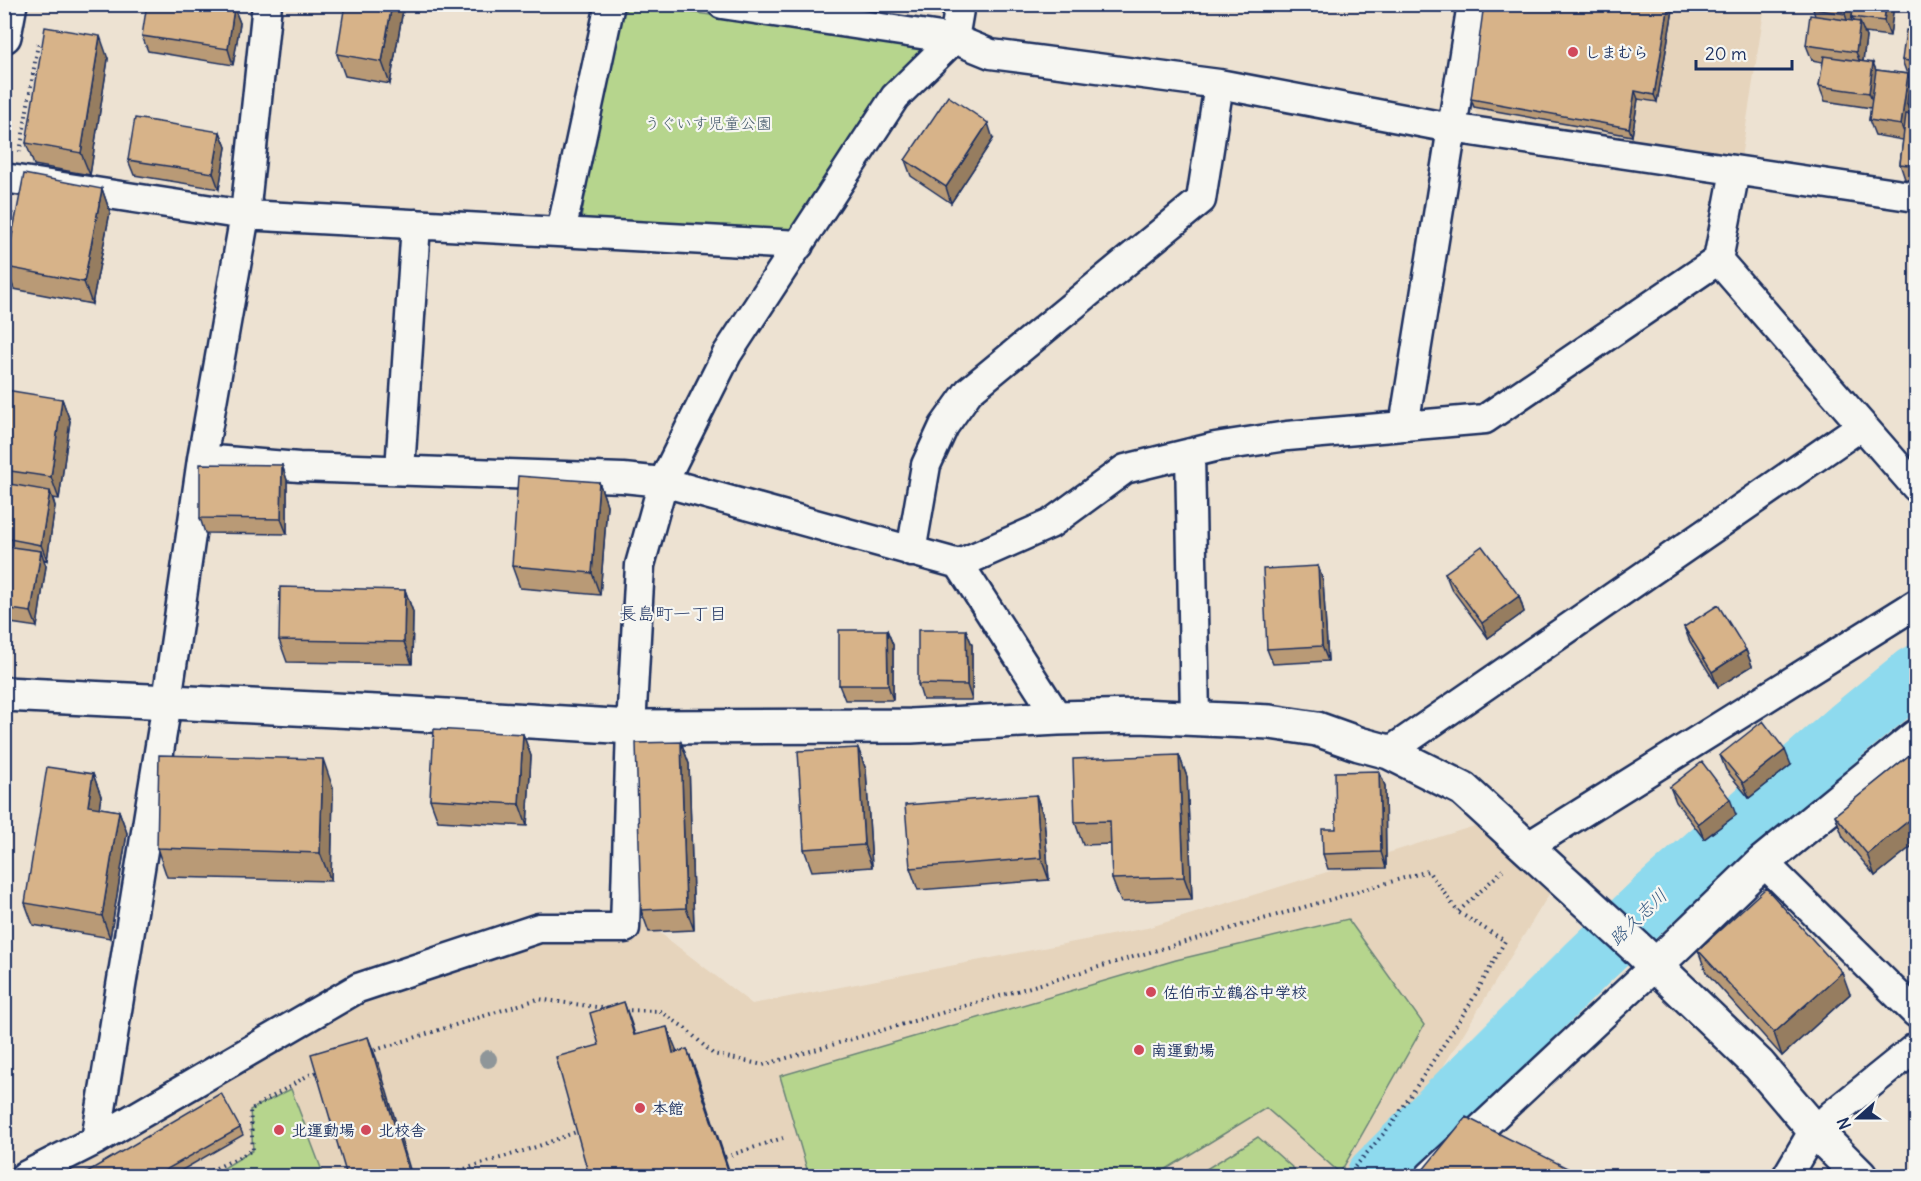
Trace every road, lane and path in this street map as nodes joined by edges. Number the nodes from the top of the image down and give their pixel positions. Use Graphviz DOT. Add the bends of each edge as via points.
graph roads {
  1 [pos="10,4"];
  2 [pos="267,4"];
  3 [pos="610,4"];
  4 [pos="722,4"];
  5 [pos="960,4"];
  6 [pos="1472,4"];
  7 [pos="4,36"];
  8 [pos="39,39"];
  9 [pos="954,39"];
  10 [pos="1219,84"];
  11 [pos="1451,128"];
  12 [pos="1735,171"];
  13 [pos="10,179"];
  14 [pos="1917,197"];
  15 [pos="244,215"];
  16 [pos="416,224"];
  17 [pos="561,232"];
  18 [pos="799,245"];
  19 [pos="4,255"];
  20 [pos="1718,260"];
  21 [pos="1404,426"];
  22 [pos="1861,426"];
  23 [pos="1190,453"];
  24 [pos="202,459"];
  25 [pos="400,470"];
  26 [pos="663,483"];
  27 [pos="1917,487"];
  28 [pos="911,552"];
  29 [pos="959,564"];
  30 [pos="1917,604"];
  31 [pos="4,694"];
  32 [pos="167,701"];
  33 [pos="1058,718"];
  34 [pos="1195,718"];
  35 [pos="631,727"];
  36 [pos="1917,737"];
  37 [pos="1389,752"];
  38 [pos="1527,847"];
  39 [pos="1763,862"];
  40 [pos="1458,912"];
  41 [pos="1646,956"];
  42 [pos="1917,1013"];
  43 [pos="1917,1047"];
  44 [pos="366,1053"];
  45 [pos="326,1068"];
  46 [pos="576,1132"];
  47 [pos="1816,1132"];
  48 [pos="783,1138"];
  49 [pos="96,1140"];
  50 [pos="725,1157"];
  51 [pos="25,1176"];
  52 [pos="200,1176"];
  53 [pos="442,1176"];
  54 [pos="1347,1176"];
  55 [pos="1430,1176"];
  56 [pos="1787,1176"];
  57 [pos="1860,1176"];
  1 -- 7 [label="street"];
  2 -- 15 [label="street"];
  3 -- 17 [label="street"];
  4 -- 9 [label="street"];
  5 -- 9 [label="street"];
  6 -- 11 [label="street"];
  8 -- 13 [label="path"];
  9 -- 10 [label="street" via="991,54"];
  9 -- 18 [label="street" via="895,97"];
  10 -- 11 [label="street"];
  10 -- 28 [label="street" via="1201,200 969,391 944,426 927,465"];
  11 -- 12 [label="street"];
  11 -- 21 [label="street"];
  12 -- 14 [label="street"];
  12 -- 20 [label="street"];
  13 -- 15 [label="street"];
  13 -- 19 [label="path"];
  15 -- 16 [label="street"];
  15 -- 24 [label="street"];
  16 -- 17 [label="street"];
  16 -- 25 [label="street"];
  17 -- 18 [label="street"];
  18 -- 26 [label="street" via="727,354"];
  20 -- 21 [label="street" via="1485,420"];
  20 -- 22 [label="street"];
  21 -- 23 [label="street" via="1287,436"];
  22 -- 27 [label="street"];
  22 -- 37 [label="street"];
  23 -- 29 [label="street" via="1125,469 1050,524"];
  23 -- 34 [label="street"];
  24 -- 25 [label="street"];
  24 -- 32 [label="street"];
  25 -- 26 [label="street" via="623,478"];
  26 -- 28 [label="street"];
  26 -- 35 [label="street" via="640,565"];
  28 -- 29 [label="street"];
  29 -- 33 [label="street"];
  30 -- 38 [label="street"];
  31 -- 32 [label="street"];
  32 -- 35 [label="street"];
  32 -- 49 [label="street"];
  33 -- 34 [label="street"];
  33 -- 35 [label="street" via="900,726"];
  34 -- 37 [label="street" via="1317,729"];
  35 -- 49 [label="street" via="625,928 539,928 358,988"];
  36 -- 39 [label="street"];
  37 -- 38 [label="street" via="1463,789"];
  38 -- 40 [label="path"];
  38 -- 41 [label="street"];
  39 -- 41 [label="street"];
  39 -- 42 [label="street"];
  40 -- 44 [label="path" via="1428,871 763,1065 713,1054 660,1011 626,1011 538,999"];
  40 -- 54 [label="path" via="1505,941 1470,1004 1392,1124"];
  41 -- 47 [label="street" via="1758,1065"];
  41 -- 55 [label="street"];
  43 -- 47 [label="street"];
  45 -- 52 [label="path" via="250,1110 253,1150"];
  46 -- 53 [label="path"];
  47 -- 56 [label="street"];
  47 -- 57 [label="street"];
  48 -- 50 [label="path"];
  49 -- 51 [label="street"];
}
